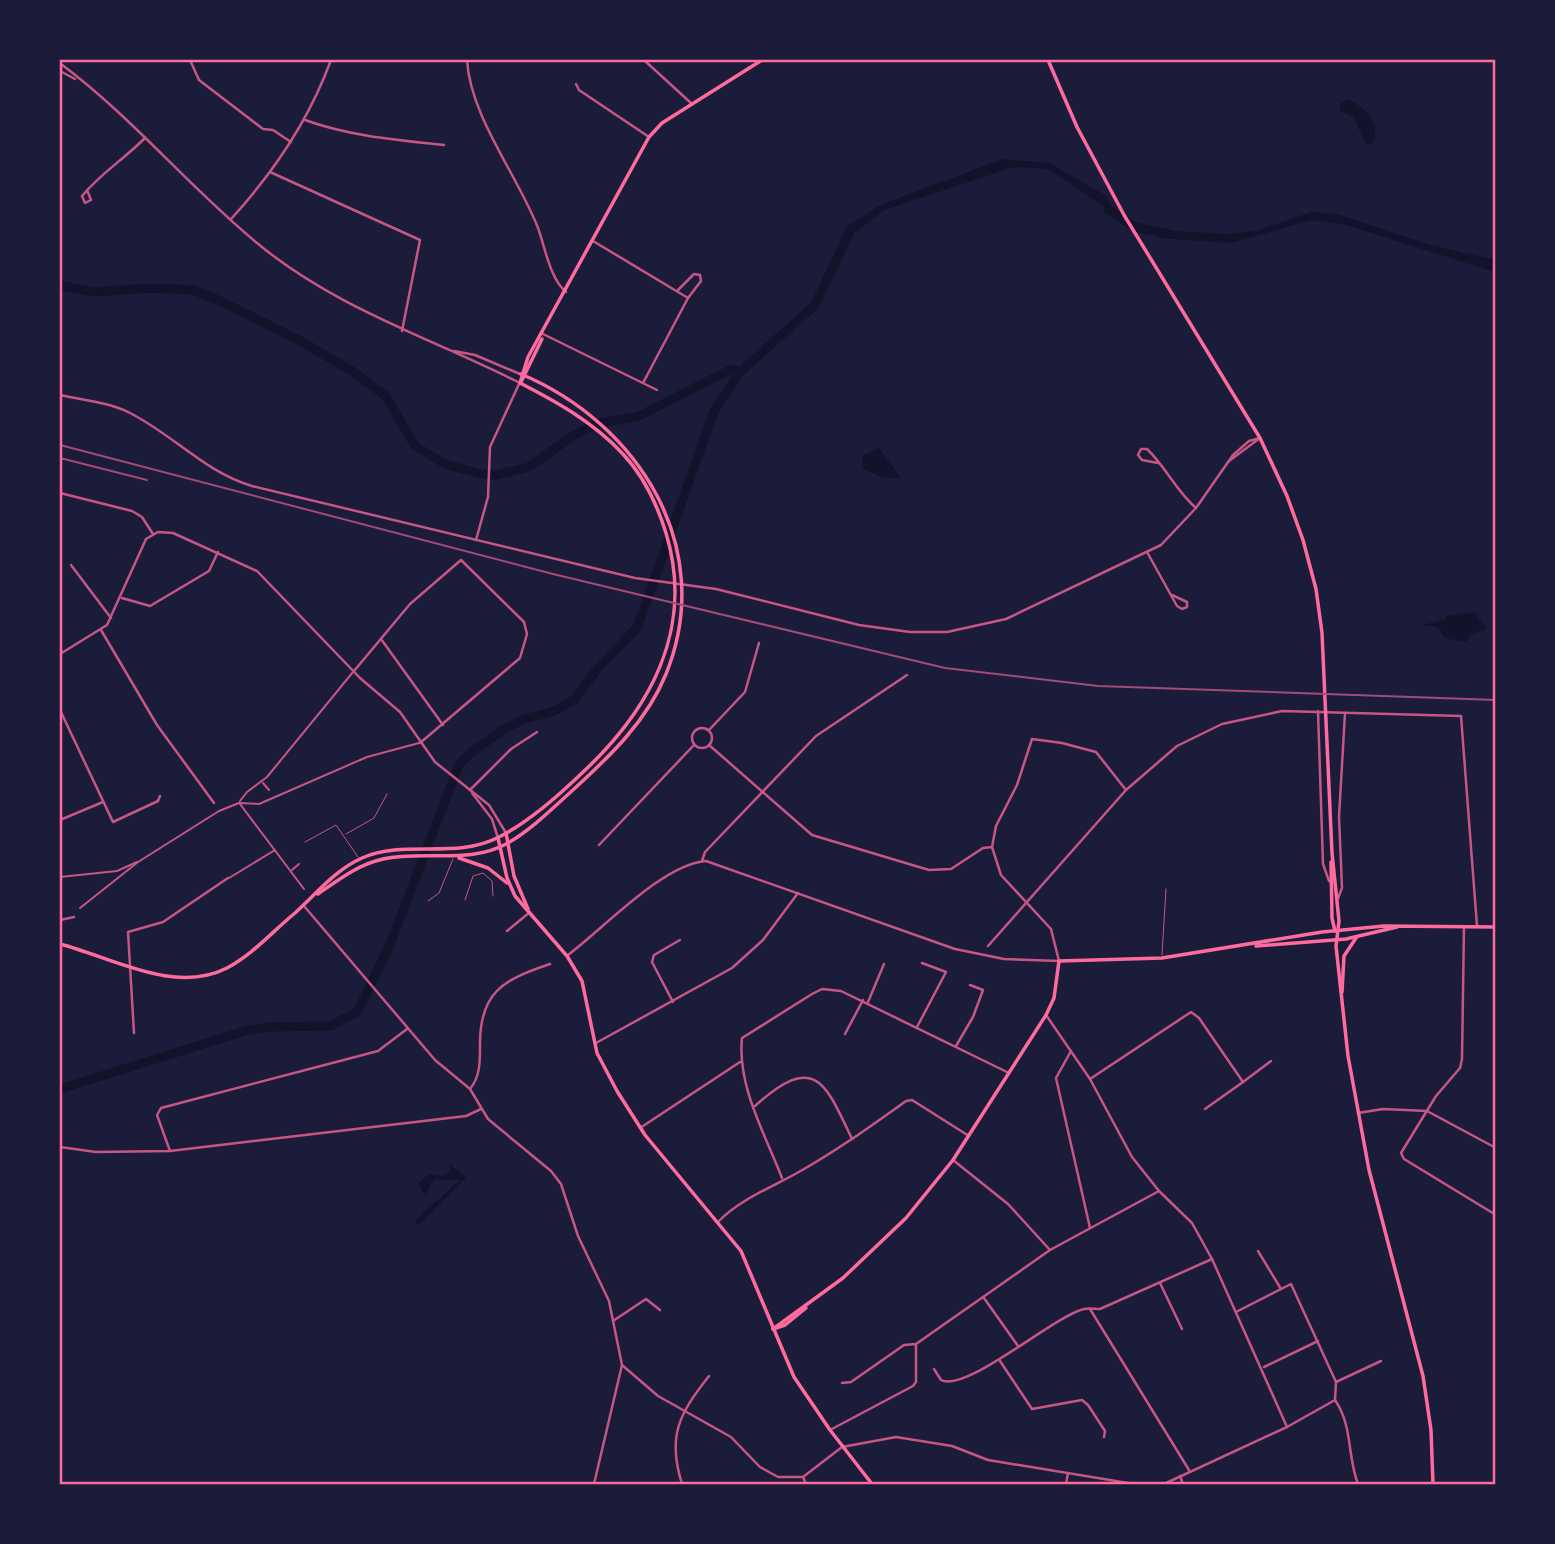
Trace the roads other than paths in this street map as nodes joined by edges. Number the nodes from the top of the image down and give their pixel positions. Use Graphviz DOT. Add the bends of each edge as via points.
graph roads {
  1 [pos="190,60"];
  2 [pos="331,60"];
  3 [pos="467,60"];
  4 [pos="645,60"];
  5 [pos="762,60"];
  6 [pos="1048,60"];
  7 [pos="60,65"];
  8 [pos="576,84"];
  9 [pos="692,104"];
  10 [pos="304,120"];
  11 [pos="649,137"];
  12 [pos="145,138"];
  13 [pos="290,142"];
  14 [pos="444,145"];
  15 [pos="270,172"];
  16 [pos="87,190"];
  17 [pos="231,219"];
  18 [pos="593,241"];
  19 [pos="677,291"];
  20 [pos="566,292"];
  21 [pos="688,298"];
  22 [pos="402,331"];
  23 [pos="543,334"];
  24 [pos="450,350"];
  25 [pos="521,374"];
  26 [pos="526,376"];
  27 [pos="520,383"];
  28 [pos="643,383"];
  29 [pos="657,390"];
  30 [pos="60,395"];
  31 [pos="1260,438"];
  32 [pos="1158,463"];
  33 [pos="60,492"];
  34 [pos="1196,508"];
  35 [pos="153,534"];
  36 [pos="476,540"];
  37 [pos="218,552"];
  38 [pos="1147,552"];
  39 [pos="71,565"];
  40 [pos="1172,595"];
  41 [pos="122,598"];
  42 [pos="111,618"];
  43 [pos="101,629"];
  44 [pos="381,639"];
  45 [pos="760,643"];
  46 [pos="60,654"];
  47 [pos="354,671"];
  48 [pos="907,675"];
  49 [pos="60,710"];
  50 [pos="1318,711"];
  51 [pos="1345,712"];
  52 [pos="443,725"];
  53 [pos="709,730"];
  54 [pos="537,732"];
  55 [pos="420,743"];
  56 [pos="694,745"];
  57 [pos="709,745"];
  58 [pos="263,782"];
  59 [pos="470,790"];
  60 [pos="1126,790"];
  61 [pos="761,793"];
  62 [pos="387,794"];
  63 [pos="160,796"];
  64 [pos="272,796"];
  65 [pos="103,802"];
  66 [pos="214,803"];
  67 [pos="239,803"];
  68 [pos="219,811"];
  69 [pos="60,820"];
  70 [pos="506,834"];
  71 [pos="344,835"];
  72 [pos="498,838"];
  73 [pos="305,842"];
  74 [pos="508,843"];
  75 [pos="599,845"];
  76 [pos="500,846"];
  77 [pos="992,847"];
  78 [pos="276,849"];
  79 [pos="391,850"];
  80 [pos="417,853"];
  81 [pos="1332,853"];
  82 [pos="454,857"];
  83 [pos="359,859"];
  84 [pos="384,859"];
  85 [pos="702,861"];
  86 [pos="138,862"];
  87 [pos="299,864"];
  88 [pos="140,867"];
  89 [pos="291,870"];
  90 [pos="342,870"];
  91 [pos="117,871"];
  92 [pos="126,872"];
  93 [pos="60,877"];
  94 [pos="228,878"];
  95 [pos="340,879"];
  96 [pos="1329,881"];
  97 [pos="108,886"];
  98 [pos="510,886"];
  99 [pos="111,889"];
  100 [pos="304,889"];
  101 [pos="1166,889"];
  102 [pos="798,893"];
  103 [pos="493,897"];
  104 [pos="311,899"];
  105 [pos="464,900"];
  106 [pos="428,901"];
  107 [pos="1337,901"];
  108 [pos="1026,902"];
  109 [pos="303,905"];
  110 [pos="80,908"];
  111 [pos="529,910"];
  112 [pos="74,917"];
  113 [pos="60,920"];
  114 [pos="1405,925"];
  115 [pos="1464,926"];
  116 [pos="1478,926"];
  117 [pos="1496,927"];
  118 [pos="507,930"];
  119 [pos="1336,932"];
  120 [pos="1359,936"];
  121 [pos="680,940"];
  122 [pos="1336,940"];
  123 [pos="60,944"];
  124 [pos="988,946"];
  125 [pos="1250,946"];
  126 [pos="567,956"];
  127 [pos="1162,957"];
  128 [pos="1059,961"];
  129 [pos="922,962"];
  130 [pos="550,964"];
  131 [pos="884,964"];
  132 [pos="128,965"];
  133 [pos="970,985"];
  134 [pos="1341,998"];
  135 [pos="865,1001"];
  136 [pos="673,1002"];
  137 [pos="1046,1015"];
  138 [pos="917,1027"];
  139 [pos="407,1029"];
  140 [pos="134,1033"];
  141 [pos="845,1034"];
  142 [pos="594,1043"];
  143 [pos="956,1046"];
  144 [pos="1071,1051"];
  145 [pos="1271,1061"];
  146 [pos="740,1062"];
  147 [pos="1009,1073"];
  148 [pos="1090,1079"];
  149 [pos="1243,1082"];
  150 [pos="470,1089"];
  151 [pos="754,1107"];
  152 [pos="481,1109"];
  153 [pos="1205,1109"];
  154 [pos="1427,1111"];
  155 [pos="1357,1113"];
  156 [pos="639,1128"];
  157 [pos="969,1136"];
  158 [pos="852,1139"];
  159 [pos="60,1147"];
  160 [pos="1496,1148"];
  161 [pos="170,1151"];
  162 [pos="953,1160"];
  163 [pos="782,1178"];
  164 [pos="1159,1191"];
  165 [pos="1496,1215"];
  166 [pos="719,1222"];
  167 [pos="1090,1228"];
  168 [pos="1050,1250"];
  169 [pos="1258,1251"];
  170 [pos="1212,1259"];
  171 [pos="1160,1283"];
  172 [pos="1281,1289"];
  173 [pos="984,1297"];
  174 [pos="1090,1309"];
  175 [pos="660,1310"];
  176 [pos="1236,1312"];
  177 [pos="613,1321"];
  178 [pos="773,1329"];
  179 [pos="1182,1329"];
  180 [pos="1318,1341"];
  181 [pos="916,1345"];
  182 [pos="1019,1348"];
  183 [pos="1000,1361"];
  184 [pos="1381,1361"];
  185 [pos="622,1365"];
  186 [pos="1262,1367"];
  187 [pos="934,1368"];
  188 [pos="709,1376"];
  189 [pos="1336,1382"];
  190 [pos="842,1383"];
  191 [pos="1335,1401"];
  192 [pos="683,1409"];
  193 [pos="1287,1427"];
  194 [pos="830,1430"];
  195 [pos="1104,1437"];
  196 [pos="842,1447"];
  197 [pos="1190,1471"];
  198 [pos="1068,1473"];
  199 [pos="1180,1476"];
  200 [pos="803,1477"];
  201 [pos="594,1485"];
  202 [pos="682,1485"];
  203 [pos="806,1485"];
  204 [pos="873,1485"];
  205 [pos="1066,1485"];
  206 [pos="1134,1485"];
  207 [pos="1164,1485"];
  208 [pos="1183,1485"];
  209 [pos="1358,1485"];
  210 [pos="1433,1485"];
  1 -- 13 [label="street" via="199,80 262,128"];
  2 -- 10 [label="street"];
  3 -- 20 [label="street" via="483,115"];
  4 -- 9 [label="street"];
  5 -- 9 [label="main road"];
  6 -- 31 [label="main road" via="1093,159"];
  7 -- 12 [label="street"];
  8 -- 11 [label="street"];
  9 -- 11 [label="main road"];
  10 -- 13 [label="street"];
  10 -- 14 [label="street" via="376,137"];
  11 -- 18 [label="main road"];
  12 -- 16 [label="street" via="118,165 107,167"];
  12 -- 17 [label="street"];
  13 -- 15 [label="street"];
  15 -- 17 [label="street"];
  15 -- 22 [label="street" via="420,240"];
  17 -- 22 [label="street" via="301,275"];
  18 -- 19 [label="street"];
  18 -- 20 [label="main road"];
  19 -- 21 [label="street"];
  19 -- 21 [label="street" via="694,274 700,275 701,281"];
  20 -- 23 [label="main road"];
  21 -- 28 [label="street"];
  22 -- 24 [label="street"];
  23 -- 25 [label="main road"];
  23 -- 26 [label="main road"];
  23 -- 28 [label="street"];
  24 -- 25 [label="street"];
  24 -- 27 [label="street"];
  25 -- 26 [label="main road"];
  25 -- 27 [label="main road"];
  26 -- 27 [label="main road"];
  26 -- 74 [label="main road" via="589,414 627,449 658,495 673,537 681,600 674,647 657,692 625,739"];
  27 -- 36 [label="street" via="493,438 488,497"];
  27 -- 70 [label="main road" via="585,420 624,455 653,497 668,541 676,594 666,656 644,701 611,745"];
  28 -- 29 [label="street"];
  30 -- 36 [label="street" via="125,410 227,479"];
  31 -- 34 [label="street" via="1245,443 1225,464"];
  31 -- 81 [label="main road" via="1297,522 1316,589 1326,686"];
  32 -- 32 [label="street" via="1147,449 1138,454 1142,460"];
  32 -- 34 [label="street"];
  33 -- 35 [label="street" via="132,511"];
  34 -- 38 [label="street" via="1161,545"];
  35 -- 37 [label="street" via="169,532"];
  35 -- 41 [label="street" via="143,543"];
  36 -- 38 [label="street" via="646,580 716,589 859,625 910,632 947,632 1006,619"];
  37 -- 41 [label="street" via="208,570 150,607"];
  37 -- 47 [label="street" via="257,571"];
  38 -- 40 [label="street"];
  39 -- 42 [label="street"];
  40 -- 40 [label="street" via="1177,606 1187,607 1187,602"];
  41 -- 42 [label="street"];
  42 -- 43 [label="street"];
  43 -- 46 [label="street"];
  43 -- 66 [label="street" via="157,724"];
  44 -- 47 [label="street"];
  44 -- 52 [label="street"];
  44 -- 52 [label="street" via="421,593 461,561 524,622 527,641 520,657"];
  45 -- 53 [label="street" via="745,692"];
  47 -- 55 [label="street" via="400,712"];
  47 -- 58 [label="street"];
  48 -- 61 [label="street" via="816,736"];
  49 -- 65 [label="street"];
  50 -- 51 [label="street"];
  50 -- 60 [label="street" via="1267,713 1222,724 1177,746"];
  50 -- 96 [label="street" via="1323,853"];
  51 -- 107 [label="street" via="1339,796 1342,888"];
  51 -- 116 [label="street" via="1461,716"];
  52 -- 55 [label="street"];
  53 -- 56 [label="street" via="694,732"];
  53 -- 57 [label="street"];
  54 -- 59 [label="street" via="511,749"];
  55 -- 59 [label="street"];
  55 -- 64 [label="street" via="367,757"];
  56 -- 57 [label="street"];
  56 -- 75 [label="street"];
  57 -- 61 [label="street"];
  58 -- 64 [label="street"];
  58 -- 67 [label="street"];
  59 -- 70 [label="street" via="497,815"];
  59 -- 72 [label="street" via="492,819"];
  60 -- 77 [label="street" via="1096,752 1032,739 1017,785 996,826"];
  60 -- 108 [label="street"];
  61 -- 77 [label="street" via="812,835 929,870 951,869"];
  61 -- 85 [label="street" via="705,852"];
  62 -- 71 [label="lane" via="374,818"];
  63 -- 65 [label="street" via="113,822"];
  64 -- 67 [label="street" via="259,804"];
  65 -- 69 [label="street"];
  66 -- 68 [label="street"];
  67 -- 68 [label="street"];
  67 -- 78 [label="street"];
  68 -- 86 [label="street"];
  70 -- 72 [label="main road"];
  70 -- 74 [label="main road"];
  71 -- 73 [label="lane" via="334,825"];
  71 -- 83 [label="lane"];
  72 -- 76 [label="main road"];
  72 -- 80 [label="main road" via="472,847"];
  74 -- 76 [label="main road"];
  74 -- 111 [label="main road" via="514,876"];
  76 -- 82 [label="main road"];
  76 -- 98 [label="main road"];
  77 -- 108 [label="street" via="1001,875"];
  78 -- 89 [label="street"];
  78 -- 94 [label="street"];
  79 -- 80 [label="main road"];
  79 -- 83 [label="main road"];
  79 -- 84 [label="main road"];
  80 -- 82 [label="main road"];
  80 -- 84 [label="main road"];
  81 -- 96 [label="main road"];
  81 -- 107 [label="main road"];
  82 -- 98 [label="main road" via="488,868"];
  82 -- 106 [label="lane" via="439,892"];
  83 -- 90 [label="main road"];
  84 -- 95 [label="main road"];
  85 -- 102 [label="street"];
  85 -- 126 [label="street" via="688,864 647,891"];
  86 -- 88 [label="street"];
  86 -- 91 [label="street"];
  86 -- 92 [label="street"];
  87 -- 89 [label="street"];
  89 -- 100 [label="street"];
  90 -- 95 [label="main road"];
  90 -- 104 [label="main road"];
  91 -- 92 [label="street"];
  91 -- 93 [label="street"];
  92 -- 97 [label="street"];
  94 -- 132 [label="street" via="163,922 130,930"];
  95 -- 104 [label="main road"];
  96 -- 119 [label="main road"];
  97 -- 99 [label="street"];
  97 -- 110 [label="street"];
  98 -- 111 [label="main road" via="522,907"];
  101 -- 127 [label="lane"];
  102 -- 128 [label="street" via="970,953"];
  102 -- 136 [label="street" via="749,955"];
  103 -- 105 [label="lane" via="492,881 477,873"];
  104 -- 109 [label="main road"];
  107 -- 119 [label="main road"];
  108 -- 124 [label="street"];
  108 -- 128 [label="street" via="1051,929"];
  109 -- 132 [label="main road" via="239,960 212,973 177,977"];
  109 -- 139 [label="street"];
  111 -- 118 [label="street"];
  111 -- 126 [label="main road"];
  112 -- 113 [label="street"];
  114 -- 115 [label="main road"];
  114 -- 119 [label="main road"];
  114 -- 120 [label="main road"];
  115 -- 116 [label="main road"];
  115 -- 154 [label="street" via="1462,1059"];
  116 -- 117 [label="main road"];
  119 -- 122 [label="main road"];
  119 -- 125 [label="main road"];
  120 -- 122 [label="main road"];
  120 -- 134 [label="main road" via="1343,956"];
  121 -- 136 [label="street" via="654,955 652,962"];
  122 -- 125 [label="main road"];
  122 -- 134 [label="main road"];
  123 -- 132 [label="main road"];
  125 -- 127 [label="main road"];
  126 -- 142 [label="main road" via="582,981"];
  127 -- 128 [label="main road"];
  128 -- 137 [label="main road" via="1056,990"];
  129 -- 138 [label="street" via="946,972"];
  130 -- 150 [label="street" via="504,983 491,995 481,1021 478,1075"];
  131 -- 135 [label="street"];
  132 -- 140 [label="street"];
  133 -- 143 [label="street" via="983,990"];
  134 -- 155 [label="main road"];
  135 -- 138 [label="street"];
  135 -- 141 [label="street"];
  135 -- 146 [label="street" via="830,989 812,994 743,1038"];
  136 -- 142 [label="street"];
  137 -- 144 [label="street"];
  137 -- 147 [label="main road"];
  138 -- 143 [label="street"];
  139 -- 150 [label="street" via="441,1067"];
  139 -- 161 [label="street" via="378,1051 161,1108 157,1115"];
  142 -- 156 [label="main road"];
  143 -- 147 [label="street"];
  144 -- 148 [label="street"];
  144 -- 167 [label="street" via="1056,1079"];
  145 -- 149 [label="street"];
  146 -- 151 [label="street"];
  146 -- 156 [label="street"];
  147 -- 157 [label="main road"];
  148 -- 149 [label="street" via="1191,1012"];
  148 -- 164 [label="street" via="1132,1157"];
  149 -- 153 [label="street"];
  150 -- 152 [label="street"];
  151 -- 158 [label="street" via="792,1080 815,1079 830,1094"];
  151 -- 163 [label="street"];
  152 -- 161 [label="street" via="466,1115"];
  152 -- 177 [label="street" via="561,1184"];
  154 -- 155 [label="street"];
  154 -- 160 [label="street"];
  154 -- 165 [label="street" via="1402,1156"];
  155 -- 210 [label="main road" via="1423,1376 1432,1430"];
  156 -- 166 [label="main road"];
  157 -- 158 [label="street" via="912,1100"];
  157 -- 162 [label="main road"];
  158 -- 163 [label="street"];
  159 -- 161 [label="street" via="96,1152"];
  162 -- 168 [label="street" via="1008,1204"];
  162 -- 178 [label="main road" via="886,1239"];
  163 -- 166 [label="street"];
  164 -- 167 [label="street"];
  164 -- 170 [label="street" via="1192,1223"];
  166 -- 178 [label="main road" via="741,1251"];
  167 -- 168 [label="street"];
  168 -- 173 [label="street"];
  169 -- 172 [label="street"];
  170 -- 171 [label="street"];
  170 -- 176 [label="street"];
  171 -- 174 [label="street"];
  171 -- 179 [label="street"];
  172 -- 176 [label="street"];
  172 -- 180 [label="street" via="1291,1284"];
  173 -- 181 [label="street"];
  173 -- 182 [label="street"];
  174 -- 182 [label="street" via="1054,1323"];
  174 -- 197 [label="street"];
  175 -- 177 [label="street" via="646,1299"];
  176 -- 186 [label="street"];
  177 -- 185 [label="street"];
  178 -- 194 [label="main road" via="798,1383"];
  180 -- 186 [label="street"];
  180 -- 189 [label="street"];
  181 -- 190 [label="street" via="904,1345 852,1382"];
  181 -- 194 [label="street" via="913,1386"];
  182 -- 183 [label="street"];
  183 -- 187 [label="street" via="945,1382"];
  183 -- 195 [label="street" via="1032,1409 1082,1401 1105,1431"];
  184 -- 189 [label="street"];
  185 -- 192 [label="street" via="658,1396"];
  185 -- 201 [label="street"];
  186 -- 193 [label="street"];
  188 -- 192 [label="street"];
  189 -- 191 [label="street"];
  191 -- 193 [label="street"];
  191 -- 209 [label="street" via="1345,1413"];
  192 -- 200 [label="street" via="731,1437 769,1474"];
  192 -- 202 [label="street" via="675,1449"];
  193 -- 197 [label="street"];
  194 -- 196 [label="main road"];
  196 -- 198 [label="street" via="896,1437 952,1446 988,1460"];
  196 -- 200 [label="street"];
  196 -- 204 [label="main road"];
  197 -- 199 [label="street"];
  198 -- 205 [label="street"];
  198 -- 206 [label="street"];
  199 -- 207 [label="street"];
  199 -- 208 [label="street"];
  200 -- 203 [label="street"];
}
